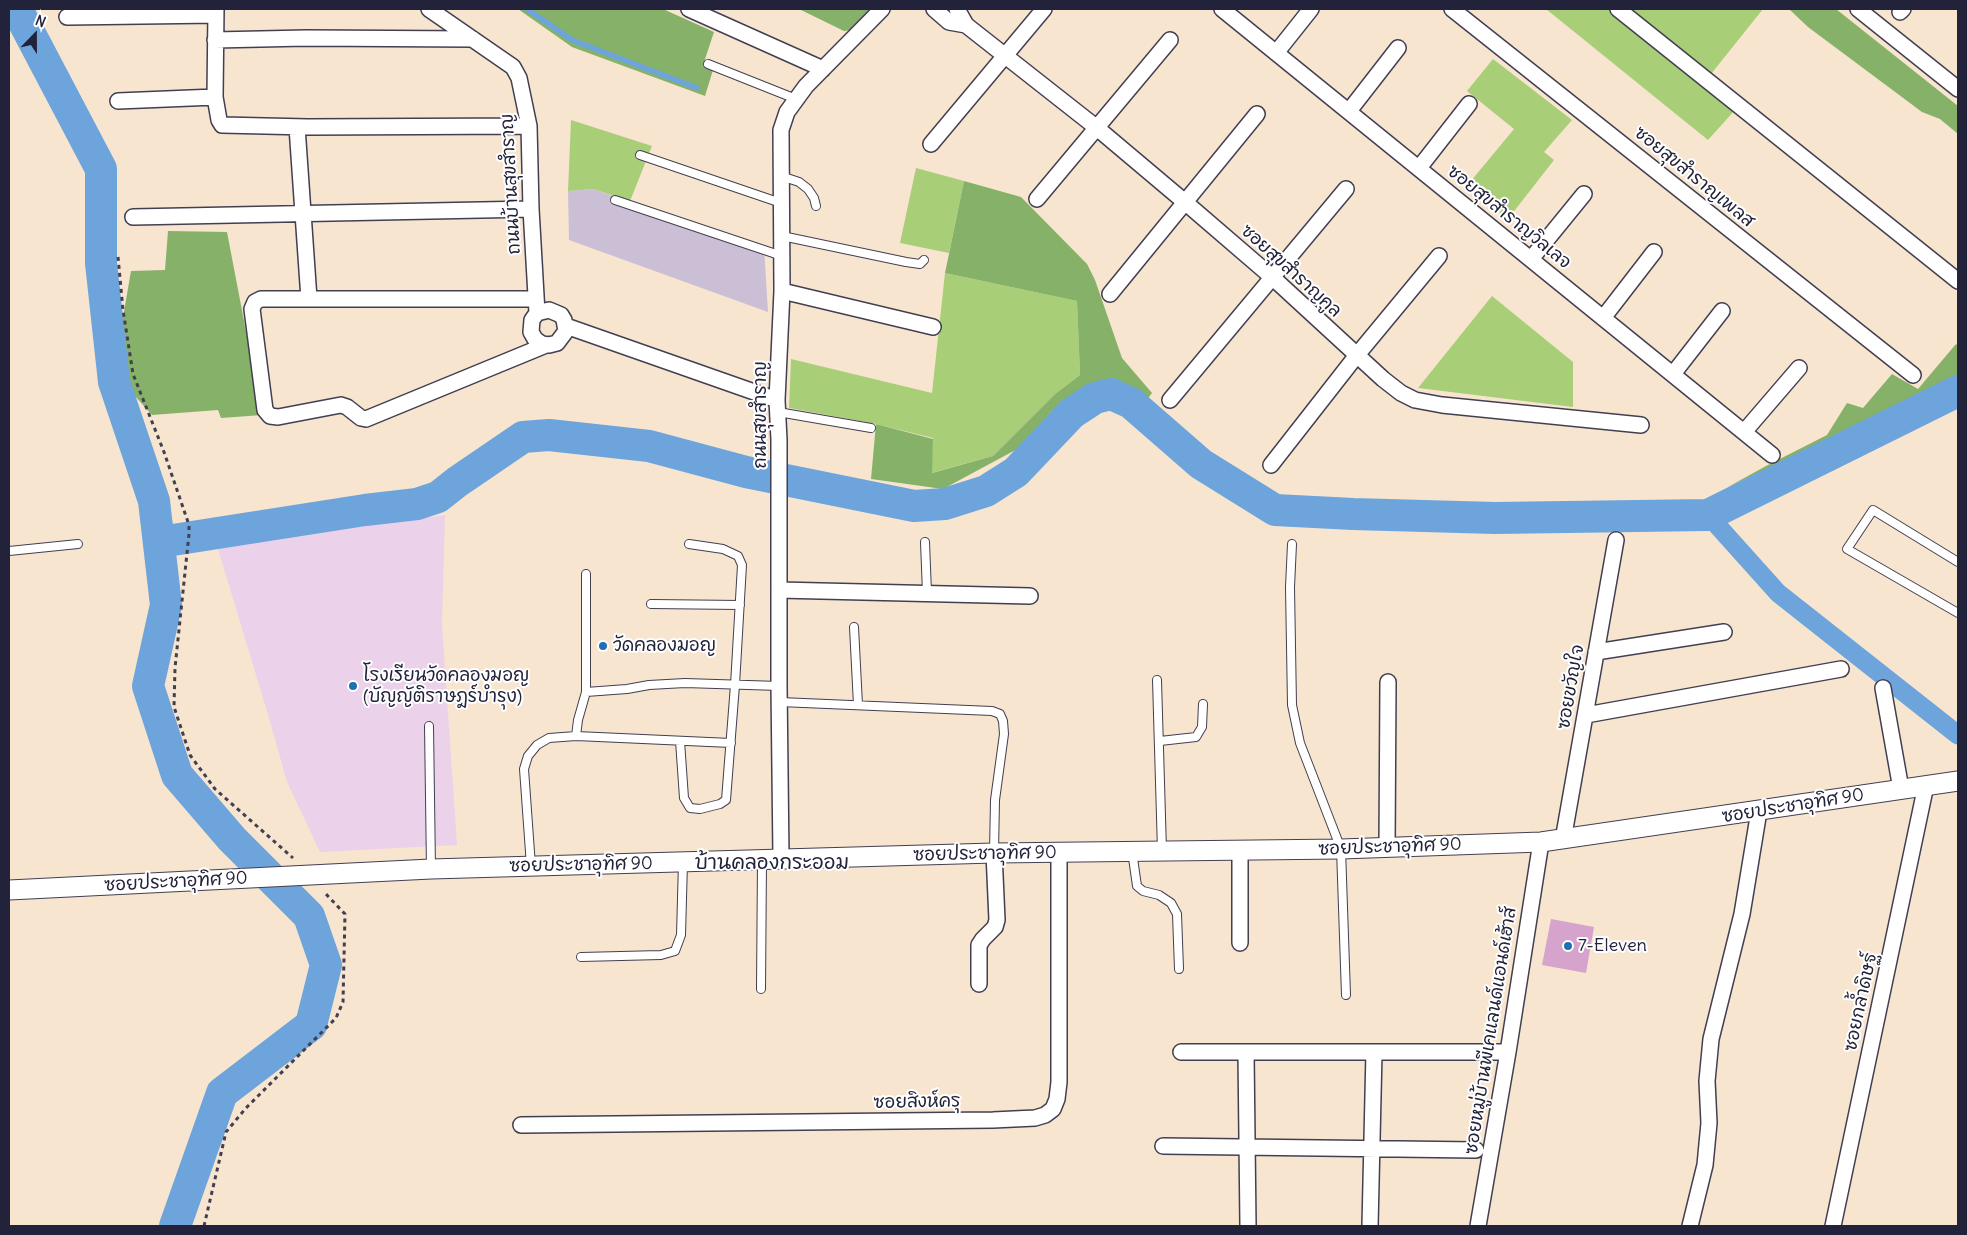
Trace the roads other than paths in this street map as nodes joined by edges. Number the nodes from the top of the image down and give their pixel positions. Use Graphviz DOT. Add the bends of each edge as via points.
graph roads {
  1 [pos="429,9"];
  2 [pos="689,9"];
  3 [pos="882,9"];
  4 [pos="934,9"];
  5 [pos="958,9"];
  6 [pos="1044,9"];
  7 [pos="1222,9"];
  8 [pos="1311,9"];
  9 [pos="1452,9"];
  10 [pos="1618,9"];
  11 [pos="1858,9"];
  12 [pos="104,12"];
  13 [pos="216,12"];
  14 [pos="67,18"];
  15 [pos="966,25"];
  16 [pos="473,39"];
  17 [pos="215,40"];
  18 [pos="1170,40"];
  19 [pos="1398,48"];
  20 [pos="1276,53"];
  21 [pos="1006,55"];
  22 [pos="708,64"];
  23 [pos="823,69"];
  24 [pos="1958,89"];
  25 [pos="215,98"];
  26 [pos="796,98"];
  27 [pos="118,101"];
  28 [pos="1469,104"];
  29 [pos="1348,111"];
  30 [pos="1257,114"];
  31 [pos="529,126"];
  32 [pos="297,127"];
  33 [pos="1097,128"];
  34 [pos="931,144"];
  35 [pos="640,155"];
  36 [pos="1419,168"];
  37 [pos="781,176"];
  38 [pos="1346,189"];
  39 [pos="1584,194"];
  40 [pos="1037,199"];
  41 [pos="615,200"];
  42 [pos="781,203"];
  43 [pos="1186,203"];
  44 [pos="816,206"];
  45 [pos="531,209"];
  46 [pos="304,212"];
  47 [pos="133,217"];
  48 [pos="782,236"];
  49 [pos="1654,252"];
  50 [pos="782,256"];
  51 [pos="1439,256"];
  52 [pos="924,260"];
  53 [pos="1531,260"];
  54 [pos="1272,277"];
  55 [pos="1958,281"];
  56 [pos="782,291"];
  57 [pos="1110,294"];
  58 [pos="309,299"];
  59 [pos="537,306"];
  60 [pos="1722,311"];
  61 [pos="1603,318"];
  62 [pos="566,326"];
  63 [pos="934,327"];
  64 [pos="546,345"];
  65 [pos="1357,355"];
  66 [pos="1799,368"];
  67 [pos="1672,374"];
  68 [pos="1913,375"];
  69 [pos="1170,400"];
  70 [pos="778,406"];
  71 [pos="1642,424"];
  72 [pos="871,428"];
  73 [pos="1744,432"];
  74 [pos="1772,455"];
  75 [pos="1271,465"];
  76 [pos="1616,540"];
  77 [pos="925,542"];
  78 [pos="78,544"];
  79 [pos="689,544"];
  80 [pos="1292,544"];
  81 [pos="9,551"];
  82 [pos="1958,562"];
  83 [pos="586,574"];
  84 [pos="779,590"];
  85 [pos="927,593"];
  86 [pos="1030,596"];
  87 [pos="651,604"];
  88 [pos="740,605"];
  89 [pos="1958,614"];
  90 [pos="854,627"];
  91 [pos="1724,632"];
  92 [pos="1596,652"];
  93 [pos="1841,669"];
  94 [pos="1157,680"];
  95 [pos="1388,682"];
  96 [pos="735,685"];
  97 [pos="779,686"];
  98 [pos="1883,688"];
  99 [pos="586,692"];
  100 [pos="780,702"];
  101 [pos="1203,704"];
  102 [pos="858,705"];
  103 [pos="1586,715"];
  104 [pos="429,726"];
  105 [pos="576,736"];
  106 [pos="680,741"];
  107 [pos="1160,741"];
  108 [pos="731,743"];
  109 [pos="1958,781"];
  110 [pos="1926,785"];
  111 [pos="1901,789"];
  112 [pos="1759,811"];
  113 [pos="1563,840"];
  114 [pos="1541,842"];
  115 [pos="1387,848"];
  116 [pos="1340,849"];
  117 [pos="1240,850"];
  118 [pos="1132,851"];
  119 [pos="1162,851"];
  120 [pos="1059,852"];
  121 [pos="994,853"];
  122 [pos="781,858"];
  123 [pos="762,859"];
  124 [pos="683,862"];
  125 [pos="531,866"];
  126 [pos="431,869"];
  127 [pos="9,890"];
  128 [pos="1240,943"];
  129 [pos="581,957"];
  130 [pos="1179,969"];
  131 [pos="979,984"];
  132 [pos="762,989"];
  133 [pos="1346,995"];
  134 [pos="1181,1052"];
  135 [pos="1374,1052"];
  136 [pos="1508,1052"];
  137 [pos="1246,1053"];
  138 [pos="521,1125"];
  139 [pos="1163,1146"];
  140 [pos="1248,1148"];
  141 [pos="1372,1149"];
  142 [pos="1476,1150"];
  143 [pos="1248,1226"];
  144 [pos="1370,1226"];
  145 [pos="1478,1226"];
  146 [pos="1690,1226"];
  147 [pos="1833,1226"];
  1 -- 16 [label="street, ถนนบ้านสุขสำราญ"];
  2 -- 23 [label="street"];
  3 -- 23 [label="street, ถนนสุขสำราญ"];
  4 -- 15 [label="street, ซอยสุขสำราญคูล" via="949,22"];
  5 -- 15 [label="street, ซอยสุขสำราญคูล"];
  6 -- 21 [label="street"];
  7 -- 20 [label="street, ซอยสุขสำราญวิลเลจ"];
  8 -- 20 [label="street"];
  9 -- 68 [label="street, ซอยสุขสำราญเพลส"];
  10 -- 55 [label="street"];
  11 -- 24 [label="street"];
  12 -- 13 [label="street"];
  12 -- 14 [label="street"];
  13 -- 17 [label="street"];
  15 -- 21 [label="street, ซอยสุขสำราญคูล"];
  16 -- 17 [label="street"];
  16 -- 31 [label="street, ถนนบ้านสุขสำราญ" via="517,73"];
  17 -- 25 [label="street"];
  18 -- 33 [label="street"];
  19 -- 29 [label="street"];
  20 -- 29 [label="street, ซอยสุขสำราญวิลเลจ"];
  21 -- 33 [label="street, ซอยสุขสำราญคูล"];
  21 -- 34 [label="street"];
  22 -- 26 [label="lane"];
  23 -- 26 [label="street, ถนนสุขสำราญ"];
  25 -- 27 [label="street"];
  25 -- 32 [label="street" via="222,125"];
  26 -- 37 [label="street, ถนนสุขสำราญ" via="781,130"];
  28 -- 36 [label="street"];
  29 -- 36 [label="street, ซอยสุขสำราญวิลเลจ"];
  30 -- 43 [label="street"];
  31 -- 32 [label="street"];
  31 -- 45 [label="street, ถนนบ้านสุขสำราญ"];
  32 -- 46 [label="street"];
  33 -- 40 [label="street"];
  33 -- 43 [label="street, ซอยสุขสำราญคูล"];
  35 -- 42 [label="lane"];
  36 -- 53 [label="street, ซอยสุขสำราญวิลเลจ"];
  37 -- 42 [label="street, ถนนสุขสำราญ"];
  37 -- 44 [label="lane" via="808,189"];
  38 -- 54 [label="street"];
  39 -- 53 [label="street"];
  41 -- 50 [label="lane"];
  42 -- 48 [label="street, ถนนสุขสำราญ"];
  43 -- 54 [label="street, ซอยสุขสำราญคูล"];
  43 -- 57 [label="street"];
  45 -- 46 [label="street"];
  45 -- 59 [label="street, ถนนบ้านสุขสำราญ"];
  46 -- 47 [label="street"];
  46 -- 58 [label="street"];
  48 -- 50 [label="street, ถนนสุขสำราญ"];
  48 -- 52 [label="lane" via="906,262 920,264"];
  49 -- 61 [label="street"];
  50 -- 56 [label="street, ถนนสุขสำราญ"];
  51 -- 65 [label="street"];
  53 -- 61 [label="street, ซอยสุขสำราญวิลเลจ"];
  54 -- 65 [label="street, ซอยสุขสำราญคูล"];
  54 -- 69 [label="street"];
  56 -- 63 [label="street"];
  56 -- 70 [label="street, ถนนสุขสำราญ"];
  58 -- 59 [label="street"];
  58 -- 64 [label="street" via="261,299 252,309 265,410 270,416 337,404 347,406 366,419"];
  59 -- 62 [label="street" via="561,315"];
  59 -- 64 [label="street, ถนนบ้านสุขสำราญ" via="531,332 538,342"];
  60 -- 67 [label="street"];
  61 -- 67 [label="street, ซอยสุขสำราญวิลเลจ"];
  62 -- 64 [label="street" via="561,339"];
  62 -- 70 [label="street"];
  65 -- 71 [label="street, ซอยสุขสำราญคูล" via="1415,400"];
  65 -- 75 [label="street"];
  66 -- 73 [label="street"];
  67 -- 73 [label="street, ซอยสุขสำราญวิลเลจ"];
  70 -- 72 [label="lane"];
  70 -- 84 [label="street, ถนนสุขสำราญ"];
  73 -- 74 [label="street, ซอยสุขสำราญวิลเลจ"];
  76 -- 92 [label="street, ซอยขวัญใจ"];
  77 -- 85 [label="lane"];
  78 -- 81 [label="lane"];
  79 -- 88 [label="lane" via="723,549 738,556 742,565"];
  80 -- 116 [label="lane" via="1292,705 1300,744"];
  82 -- 89 [label="lane" via="1873,510 1847,549"];
  83 -- 99 [label="lane"];
  84 -- 85 [label="street"];
  84 -- 97 [label="street, ถนนสุขสำราญ"];
  85 -- 86 [label="street"];
  87 -- 88 [label="lane"];
  88 -- 96 [label="lane"];
  90 -- 102 [label="lane"];
  91 -- 92 [label="street"];
  92 -- 103 [label="street, ซอยขวัญใจ"];
  93 -- 103 [label="street"];
  94 -- 107 [label="lane"];
  95 -- 115 [label="street"];
  96 -- 97 [label="lane"];
  96 -- 99 [label="lane" via="648,684"];
  96 -- 108 [label="lane"];
  97 -- 100 [label="street, ถนนสุขสำราญ"];
  98 -- 111 [label="street"];
  99 -- 105 [label="lane"];
  100 -- 102 [label="lane"];
  100 -- 122 [label="street, ถนนสุขสำราญ"];
  101 -- 107 [label="lane" via="1202,727 1196,738"];
  102 -- 121 [label="lane" via="1000,714 1004,734 995,800"];
  103 -- 113 [label="street, ซอยขวัญใจ"];
  104 -- 126 [label="lane"];
  105 -- 106 [label="lane"];
  105 -- 125 [label="lane" via="549,738 528,756 524,769"];
  106 -- 108 [label="lane"];
  106 -- 108 [label="lane" via="684,798 690,808 700,809 726,800"];
  107 -- 119 [label="lane"];
  109 -- 110 [label="street, ซอยประชาอุทิศ 90"];
  110 -- 111 [label="street, ซอยประชาอุทิศ 90"];
  110 -- 147 [label="street, ซอยกล้ำดิษฐ์"];
  111 -- 112 [label="street, ซอยประชาอุทิศ 90"];
  112 -- 113 [label="street, ซอยประชาอุทิศ 90"];
  112 -- 146 [label="street" via="1742,914 1711,1039 1705,1165"];
  113 -- 114 [label="street, ซอยประชาอุทิศ 90"];
  114 -- 115 [label="street, ซอยประชาอุทิศ 90"];
  114 -- 136 [label="street, ซอยหมู่บ้านพีเคแลนด์แอนด์เฮ้าส์"];
  115 -- 116 [label="street, ซอยประชาอุทิศ 90"];
  116 -- 117 [label="street, ซอยประชาอุทิศ 90"];
  116 -- 133 [label="lane"];
  117 -- 119 [label="street, ซอยประชาอุทิศ 90"];
  117 -- 128 [label="street"];
  118 -- 119 [label="street, ซอยประชาอุทิศ 90"];
  118 -- 120 [label="street, ซอยประชาอุทิศ 90"];
  118 -- 130 [label="lane" via="1137,886 1171,903 1177,914"];
  120 -- 121 [label="street, ซอยประชาอุทิศ 90"];
  120 -- 138 [label="street, ซอยสิงห์ครุ" via="1059,1082 1053,1109 1045,1115 993,1120"];
  121 -- 122 [label="street, ซอยประชาอุทิศ 90"];
  121 -- 131 [label="street" via="997,920 979,945"];
  122 -- 123 [label="street, ซอยประชาอุทิศ 90"];
  123 -- 124 [label="street, ซอยประชาอุทิศ 90"];
  123 -- 132 [label="lane"];
  124 -- 125 [label="street, ซอยประชาอุทิศ 90"];
  124 -- 129 [label="lane" via="681,935 676,951 661,955"];
  125 -- 126 [label="street, ซอยประชาอุทิศ 90"];
  126 -- 127 [label="street, ซอยประชาอุทิศ 90"];
  134 -- 137 [label="street"];
  135 -- 136 [label="street"];
  135 -- 137 [label="street"];
  135 -- 141 [label="street"];
  136 -- 145 [label="street, ซอยหมู่บ้านพีเคแลนด์แอนด์เฮ้าส์"];
  137 -- 140 [label="street"];
  139 -- 140 [label="street"];
  140 -- 141 [label="street"];
  140 -- 143 [label="street"];
  141 -- 142 [label="street"];
  141 -- 144 [label="street"];
}
